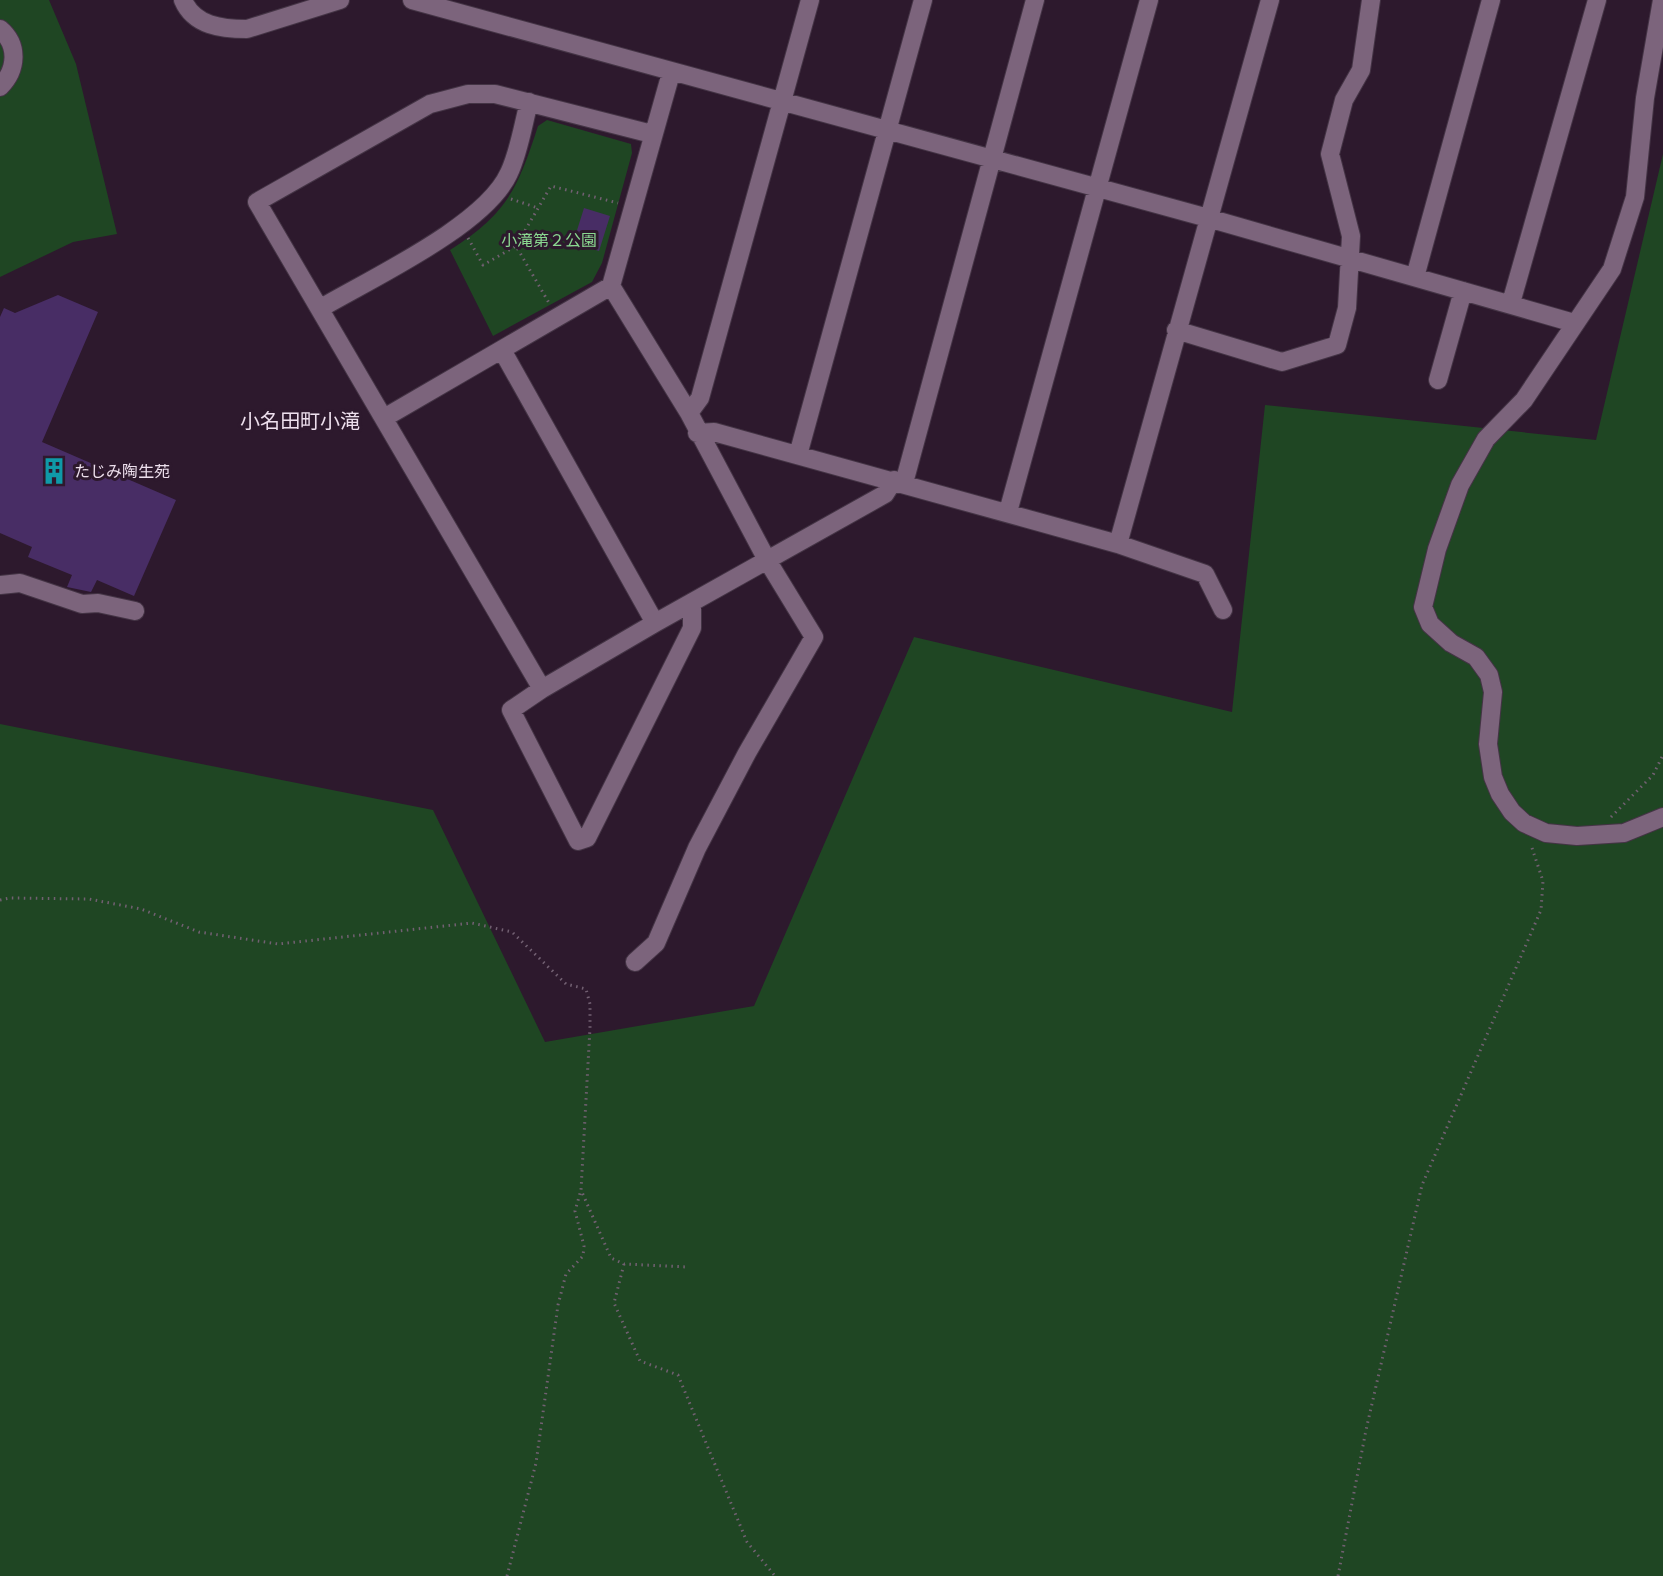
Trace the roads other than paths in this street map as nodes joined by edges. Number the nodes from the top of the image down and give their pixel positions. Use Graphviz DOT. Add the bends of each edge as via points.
graph roads {
  1 [pos="183,0"];
  2 [pos="340,0"];
  3 [pos="412,0"];
  4 [pos="923,0"];
  5 [pos="1035,0"];
  6 [pos="1149,0"];
  7 [pos="1270,0"];
  8 [pos="1371,0"];
  9 [pos="1491,0"];
  10 [pos="1598,0"];
  11 [pos="1662,0"];
  12 [pos="806,1"];
  13 [pos="0,29"];
  14 [pos="671,73"];
  15 [pos="0,87"];
  16 [pos="529,102"];
  17 [pos="782,102"];
  18 [pos="887,132"];
  19 [pos="652,134"];
  20 [pos="992,158"];
  21 [pos="1097,188"];
  22 [pos="1208,218"];
  23 [pos="1350,259"];
  24 [pos="1415,277"];
  25 [pos="611,286"];
  26 [pos="1463,291"];
  27 [pos="1511,303"];
  28 [pos="321,308"];
  29 [pos="1574,323"];
  30 [pos="1176,330"];
  31 [pos="502,350"];
  32 [pos="1438,380"];
  33 [pos="689,413"];
  34 [pos="384,418"];
  35 [pos="697,433"];
  36 [pos="798,455"];
  37 [pos="899,482"];
  38 [pos="1008,512"];
  39 [pos="1118,544"];
  40 [pos="767,560"];
  41 [pos="0,585"];
  42 [pos="692,603"];
  43 [pos="1222,610"];
  44 [pos="135,611"];
  45 [pos="655,623"];
  46 [pos="542,689"];
  47 [pos="1663,817"];
  48 [pos="635,962"];
  1 -- 2 [label="street" via="194,16 222,29 247,29"];
  3 -- 14 [label="street"];
  4 -- 18 [label="street"];
  5 -- 20 [label="street"];
  6 -- 21 [label="street"];
  7 -- 22 [label="street"];
  8 -- 23 [label="street" via="1361,70 1344,100 1330,154 1351,236"];
  9 -- 24 [label="street"];
  10 -- 27 [label="street"];
  11 -- 29 [label="street" via="1630,217 1612,269"];
  12 -- 17 [label="street"];
  13 -- 15 [label="street" via="8,36 14,59 11,73"];
  14 -- 17 [label="street"];
  14 -- 19 [label="street"];
  16 -- 19 [label="street"];
  16 -- 28 [label="street" via="510,173 498,192 468,222"];
  16 -- 28 [label="street" via="495,94 468,94 430,104 257,202"];
  17 -- 18 [label="street"];
  17 -- 33 [label="street" via="699,398"];
  18 -- 20 [label="street"];
  18 -- 36 [label="street"];
  19 -- 25 [label="street"];
  20 -- 21 [label="street"];
  20 -- 37 [label="street"];
  21 -- 22 [label="street"];
  21 -- 38 [label="street"];
  22 -- 23 [label="street"];
  22 -- 30 [label="street"];
  23 -- 24 [label="street"];
  23 -- 30 [label="street" via="1347,308 1337,345 1282,362"];
  24 -- 26 [label="street"];
  25 -- 31 [label="street"];
  25 -- 33 [label="street"];
  26 -- 27 [label="street"];
  26 -- 32 [label="street"];
  27 -- 29 [label="street"];
  28 -- 34 [label="street"];
  29 -- 47 [label="street" via="1524,400 1486,439 1460,484 1437,549 1423,607 1430,624 1451,643 1476,657 1489,675 1493,692 1488,744 1493,777 1512,812 1524,823 1546,833 1577,836 1624,833"];
  30 -- 39 [label="street"];
  31 -- 34 [label="street"];
  31 -- 45 [label="street"];
  33 -- 35 [label="street"];
  34 -- 46 [label="street"];
  35 -- 36 [label="street" via="714,432"];
  35 -- 40 [label="street"];
  36 -- 37 [label="street"];
  37 -- 38 [label="street"];
  37 -- 40 [label="street" via="885,494"];
  38 -- 39 [label="street"];
  39 -- 43 [label="street" via="1205,574"];
  40 -- 42 [label="street"];
  40 -- 48 [label="street" via="814,637 697,848 656,943"];
  41 -- 44 [label="street" via="20,583 82,604 98,603"];
  42 -- 45 [label="street"];
  42 -- 46 [label="street" via="692,628 587,837 578,841 511,710"];
  45 -- 46 [label="street"];
}
